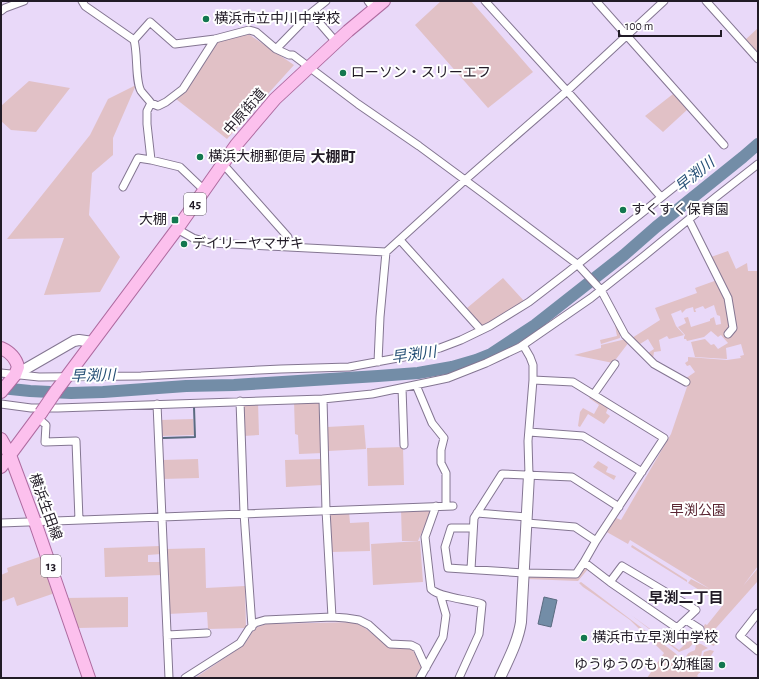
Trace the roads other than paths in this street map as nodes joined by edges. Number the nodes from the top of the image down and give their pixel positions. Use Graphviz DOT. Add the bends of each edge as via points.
graph roads {
  1 [pos="24,1"];
  2 [pos="82,1"];
  3 [pos="326,1"];
  4 [pos="384,1"];
  5 [pos="484,1"];
  6 [pos="596,1"];
  7 [pos="664,1"];
  8 [pos="706,1"];
  9 [pos="371,5"];
  10 [pos="2,8"];
  11 [pos="311,13"];
  12 [pos="627,36"];
  13 [pos="215,39"];
  14 [pos="134,40"];
  15 [pos="336,42"];
  16 [pos="276,49"];
  17 [pos="758,59"];
  18 [pos="309,66"];
  19 [pos="567,91"];
  20 [pos="151,103"];
  21 [pos="724,145"];
  22 [pos="151,160"];
  23 [pos="223,164"];
  24 [pos="703,164"];
  25 [pos="758,164"];
  26 [pos="465,180"];
  27 [pos="123,187"];
  28 [pos="204,190"];
  29 [pos="661,197"];
  30 [pos="688,220"];
  31 [pos="177,229"];
  32 [pos="400,240"];
  33 [pos="288,247"];
  34 [pos="386,252"];
  35 [pos="577,264"];
  36 [pos="601,290"];
  37 [pos="481,330"];
  38 [pos="728,334"];
  39 [pos="93,342"];
  40 [pos="523,345"];
  41 [pos="1,348"];
  42 [pos="378,362"];
  43 [pos="615,364"];
  44 [pos="9,375"];
  45 [pos="66,378"];
  46 [pos="533,380"];
  47 [pos="686,382"];
  48 [pos="416,385"];
  49 [pos="402,388"];
  50 [pos="1,392"];
  51 [pos="594,394"];
  52 [pos="323,398"];
  53 [pos="240,401"];
  54 [pos="1,404"];
  55 [pos="157,404"];
  56 [pos="39,415"];
  57 [pos="529,432"];
  58 [pos="1,440"];
  59 [pos="404,445"];
  60 [pos="10,455"];
  61 [pos="1,467"];
  62 [pos="642,472"];
  63 [pos="530,475"];
  64 [pos="436,506"];
  65 [pos="619,507"];
  66 [pos="326,510"];
  67 [pos="244,513"];
  68 [pos="477,513"];
  69 [pos="162,517"];
  70 [pos="79,520"];
  71 [pos="527,520"];
  72 [pos="36,522"];
  73 [pos="1,523"];
  74 [pos="472,528"];
  75 [pos="596,541"];
  76 [pos="584,562"];
  77 [pos="471,569"];
  78 [pos="524,573"];
  79 [pos="610,582"];
  80 [pos="440,594"];
  81 [pos="758,613"];
  82 [pos="332,618"];
  83 [pos="686,620"];
  84 [pos="252,627"];
  85 [pos="700,630"];
  86 [pos="207,633"];
  87 [pos="168,635"];
  88 [pos="758,651"];
  89 [pos="426,668"];
  90 [pos="88,678"];
  91 [pos="169,678"];
  92 [pos="185,678"];
  93 [pos="420,678"];
  94 [pos="459,678"];
  95 [pos="500,678"];
  1 -- 10 [label="street"];
  2 -- 14 [label="street" via="85,6"];
  3 -- 11 [label="street"];
  4 -- 9 [label="main road, 中原街道 / 45"];
  5 -- 19 [label="street"];
  6 -- 12 [label="street"];
  7 -- 12 [label="street"];
  8 -- 17 [label="street"];
  9 -- 15 [label="main road, 中原街道 / 45"];
  11 -- 15 [label="street"];
  11 -- 16 [label="street"];
  12 -- 19 [label="street"];
  12 -- 21 [label="street"];
  13 -- 14 [label="street" via="175,44 150,22"];
  13 -- 16 [label="street" via="249,30 256,32"];
  13 -- 20 [label="street" via="183,89 158,106"];
  14 -- 20 [label="street" via="138,83 140,90"];
  15 -- 18 [label="main road, 中原街道 / 45"];
  16 -- 18 [label="street" via="293,55"];
  18 -- 23 [label="main road, 中原街道 / 45" via="275,99"];
  18 -- 26 [label="street"];
  19 -- 26 [label="street"];
  19 -- 29 [label="street"];
  20 -- 22 [label="street" via="147,111"];
  22 -- 27 [label="street" via="138,158"];
  22 -- 28 [label="street" via="180,167"];
  23 -- 28 [label="main road, 中原街道 / 45"];
  23 -- 33 [label="street" via="288,237"];
  24 -- 29 [label="street"];
  25 -- 30 [label="street"];
  26 -- 32 [label="street"];
  26 -- 35 [label="street"];
  28 -- 31 [label="main road, 中原街道 / 45"];
  29 -- 35 [label="street"];
  30 -- 36 [label="street"];
  30 -- 38 [label="street" via="728,298 733,328"];
  31 -- 33 [label="street" via="193,238 210,243"];
  31 -- 39 [label="main road, 中原街道 / 45"];
  32 -- 34 [label="street"];
  32 -- 37 [label="street"];
  33 -- 34 [label="street"];
  34 -- 42 [label="street"];
  35 -- 36 [label="street"];
  35 -- 37 [label="street" via="529,302"];
  36 -- 40 [label="street"];
  36 -- 47 [label="street" via="625,335 654,364"];
  37 -- 42 [label="street" via="440,348"];
  39 -- 44 [label="street" via="74,341"];
  39 -- 45 [label="main road, 中原街道 / 45"];
  40 -- 46 [label="street" via="533,365"];
  40 -- 48 [label="street" via="448,378"];
  41 -- 44 [label="main road" via="17,363 18,367"];
  42 -- 45 [label="street" via="349,367"];
  43 -- 51 [label="street"];
  44 -- 45 [label="street"];
  44 -- 50 [label="main road"];
  45 -- 56 [label="main road, 45, bridge"];
  46 -- 51 [label="street" via="573,382"];
  46 -- 57 [label="street"];
  48 -- 49 [label="street"];
  48 -- 64 [label="street" via="432,423 444,438 441,463 446,473 449,506"];
  49 -- 52 [label="street" via="372,394"];
  49 -- 59 [label="street"];
  51 -- 62 [label="street" via="664,438"];
  52 -- 53 [label="street"];
  52 -- 66 [label="street"];
  53 -- 55 [label="street"];
  53 -- 67 [label="street"];
  54 -- 55 [label="street" via="58,408"];
  55 -- 69 [label="street"];
  56 -- 60 [label="main road, 45"];
  56 -- 70 [label="street" via="46,425 45,442 76,441"];
  57 -- 62 [label="street" via="583,436"];
  57 -- 63 [label="street"];
  58 -- 60 [label="main road, 横浜生田線 / 13"];
  60 -- 61 [label="main road, 45"];
  60 -- 72 [label="main road, 横浜生田線 / 13"];
  62 -- 65 [label="street"];
  63 -- 65 [label="street" via="572,478"];
  63 -- 68 [label="street" via="502,474"];
  63 -- 71 [label="street"];
  64 -- 66 [label="street"];
  64 -- 80 [label="street" via="425,537 431,588"];
  65 -- 75 [label="street"];
  66 -- 67 [label="street"];
  66 -- 82 [label="street"];
  67 -- 69 [label="street"];
  67 -- 84 [label="street"];
  68 -- 71 [label="street"];
  68 -- 74 [label="street"];
  69 -- 70 [label="street"];
  69 -- 87 [label="street"];
  70 -- 72 [label="street"];
  71 -- 75 [label="street" via="575,527"];
  71 -- 78 [label="street"];
  72 -- 73 [label="street"];
  72 -- 90 [label="main road, 横浜生田線 / 13"];
  74 -- 77 [label="street"];
  74 -- 77 [label="street" via="451,528 446,547 448,568"];
  75 -- 76 [label="street"];
  76 -- 78 [label="street" via="576,574"];
  76 -- 79 [label="street"];
  77 -- 78 [label="street"];
  78 -- 95 [label="street" via="520,631"];
  79 -- 83 [label="street" via="677,628"];
  79 -- 83 [label="street" via="622,566 696,610"];
  80 -- 89 [label="street" via="446,615 443,637"];
  80 -- 94 [label="street" via="482,604 479,634"];
  81 -- 88 [label="street" via="740,636"];
  82 -- 84 [label="street" via="265,620"];
  82 -- 89 [label="street" via="358,620 369,625 390,644 411,645 417,648"];
  83 -- 85 [label="street"];
  84 -- 92 [label="street" via="240,643"];
  86 -- 87 [label="street"];
  87 -- 91 [label="street"];
  89 -- 93 [label="street"];
}
